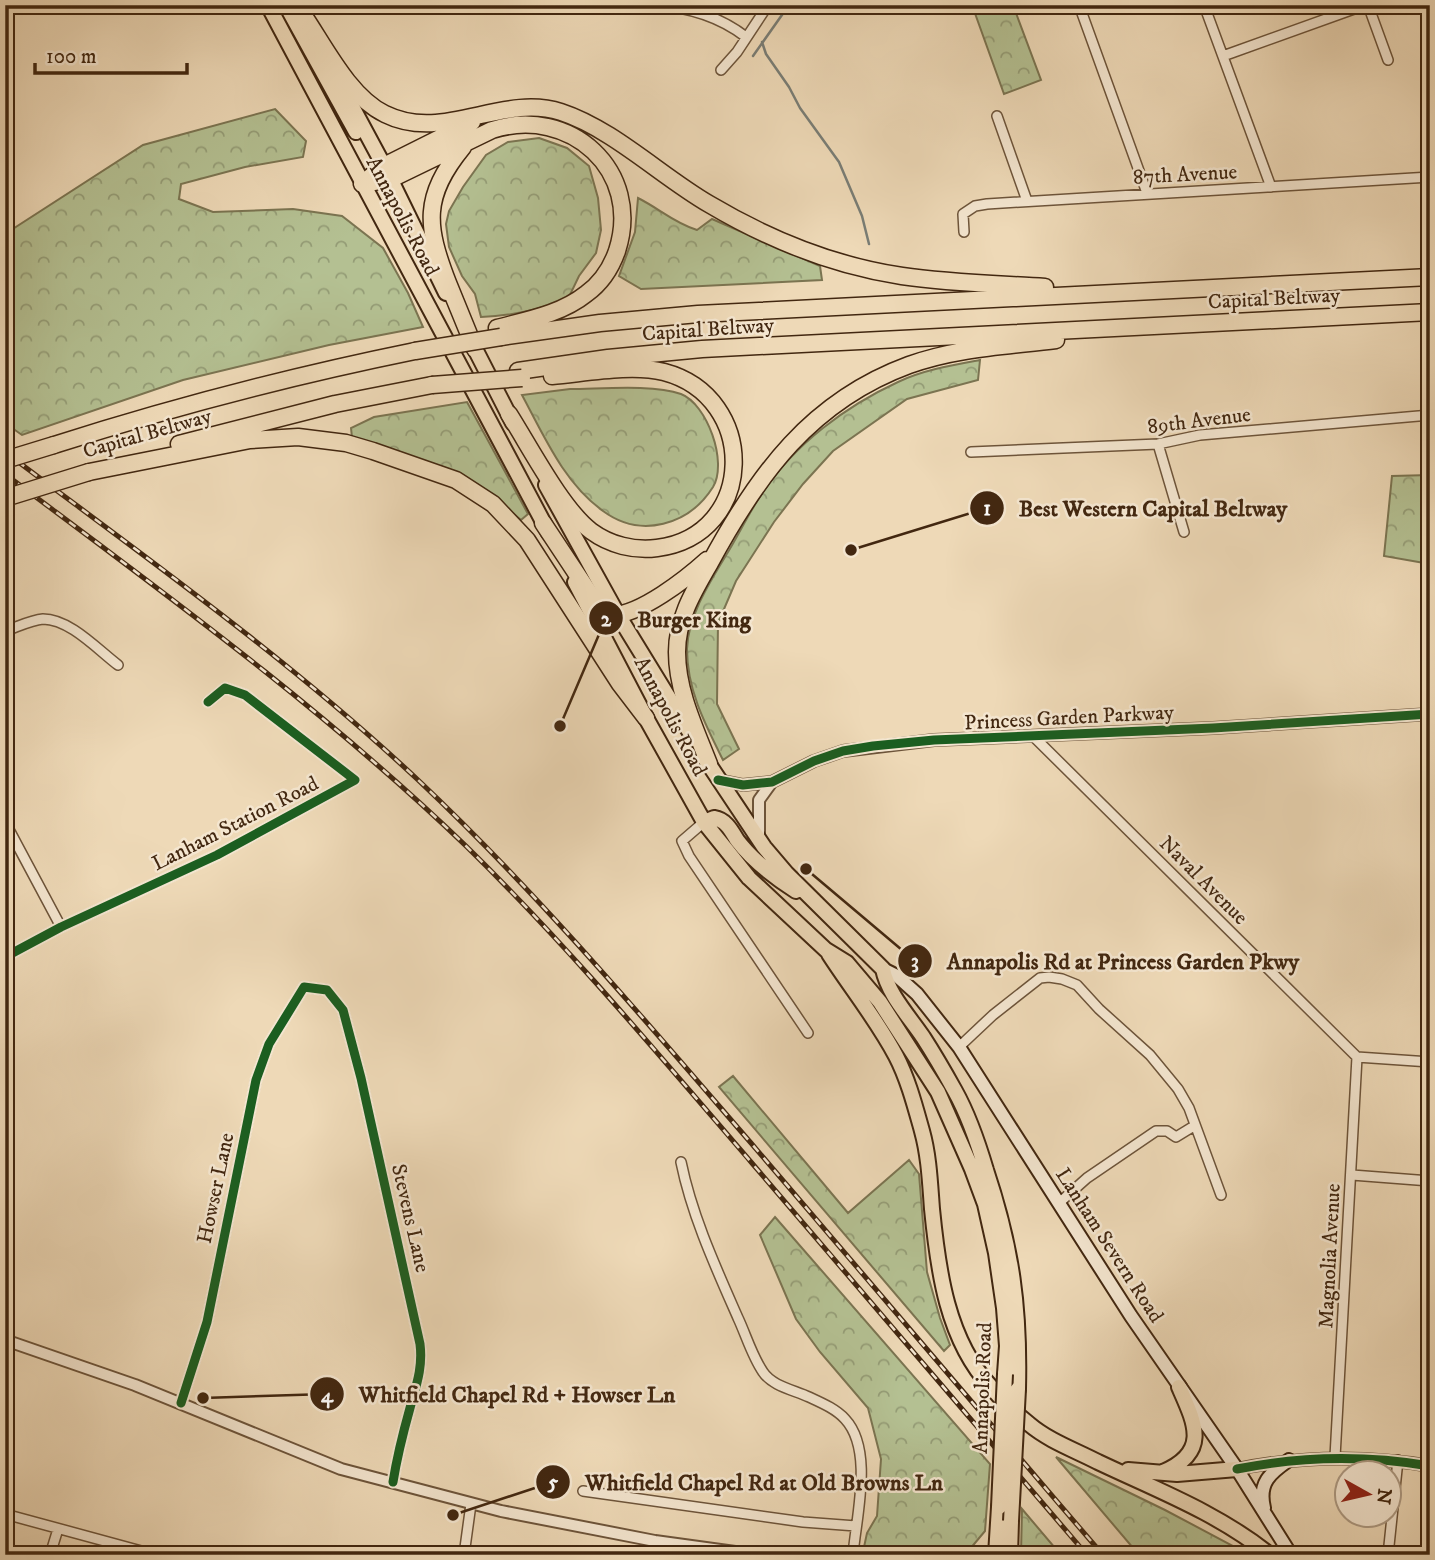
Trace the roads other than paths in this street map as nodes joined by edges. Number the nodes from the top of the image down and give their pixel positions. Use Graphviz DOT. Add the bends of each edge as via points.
graph roads {
  1 [pos="268,5"];
  2 [pos="286,5"];
  3 [pos="653,5"];
  4 [pos="768,5"];
  5 [pos="1079,5"];
  6 [pos="1204,5"];
  7 [pos="1366,5"];
  8 [pos="300,9"];
  9 [pos="746,37"];
  10 [pos="1223,56"];
  11 [pos="1388,60"];
  12 [pos="721,70"];
  13 [pos="487,114"];
  14 [pos="997,116"];
  15 [pos="369,139"];
  16 [pos="468,142"];
  17 [pos="387,173"];
  18 [pos="1430,177"];
  19 [pos="362,184"];
  20 [pos="1271,187"];
  21 [pos="1147,194"];
  22 [pos="1027,201"];
  23 [pos="964,232"];
  24 [pos="1430,276"];
  25 [pos="1131,291"];
  26 [pos="1430,312"];
  27 [pos="1212,323"];
  28 [pos="499,332"];
  29 [pos="475,349"];
  30 [pos="520,374"];
  31 [pos="509,414"];
  32 [pos="1430,415"];
  33 [pos="1158,444"];
  34 [pos="971,452"];
  35 [pos="5,460"];
  36 [pos="89,472"];
  37 [pos="5,498"];
  38 [pos="543,523"];
  39 [pos="1184,532"];
  40 [pos="717,550"];
  41 [pos="618,615"];
  42 [pos="5,631"];
  43 [pos="118,666"];
  44 [pos="208,702"];
  45 [pos="1430,715"];
  46 [pos="646,718"];
  47 [pos="1033,736"];
  48 [pos="709,764"];
  49 [pos="718,780"];
  50 [pos="772,782"];
  51 [pos="704,821"];
  52 [pos="5,822"];
  53 [pos="759,841"];
  54 [pos="821,907"];
  55 [pos="61,927"];
  56 [pos="826,950"];
  57 [pos="5,957"];
  58 [pos="883,969"];
  59 [pos="304,988"];
  60 [pos="808,1033"];
  61 [pos="960,1046"];
  62 [pos="1357,1057"];
  63 [pos="1430,1062"];
  64 [pos="1194,1126"];
  65 [pos="681,1162"];
  66 [pos="1352,1175"];
  67 [pos="1430,1181"];
  68 [pos="1221,1195"];
  69 [pos="1059,1203"];
  70 [pos="5,1340"];
  71 [pos="1179,1387"];
  72 [pos="181,1403"];
  73 [pos="1335,1457"];
  74 [pos="1351,1458"];
  75 [pos="1289,1460"];
  76 [pos="1099,1462"];
  77 [pos="1404,1462"];
  78 [pos="1430,1466"];
  79 [pos="1237,1469"];
  80 [pos="1158,1474"];
  81 [pos="393,1482"];
  82 [pos="583,1491"];
  83 [pos="471,1504"];
  84 [pos="5,1514"];
  85 [pos="1268,1522"];
  86 [pos="856,1526"];
  87 [pos="997,1527"];
  88 [pos="1391,1528"];
  89 [pos="58,1529"];
  90 [pos="50,1555"];
  91 [pos="156,1555"];
  92 [pos="464,1555"];
  93 [pos="757,1555"];
  94 [pos="853,1555"];
  95 [pos="983,1555"];
  96 [pos="996,1555"];
  97 [pos="1010,1555"];
  98 [pos="1270,1555"];
  99 [pos="1291,1555"];
  100 [pos="1388,1555"];
  1 -- 19 [label="main road, Annapolis Road"];
  2 -- 15 [label="main road" via="356,132"];
  3 -- 9 [label="street" via="702,13"];
  4 -- 9 [label="street"];
  5 -- 21 [label="street"];
  6 -- 10 [label="street"];
  7 -- 10 [label="street"];
  7 -- 11 [label="street"];
  8 -- 13 [label="highway" via="361,99 383,113 424,124"];
  8 -- 15 [label="main road, Annapolis Road"];
  9 -- 12 [label="street"];
  10 -- 20 [label="street"];
  13 -- 17 [label="highway"];
  13 -- 25 [label="highway" via="541,107 560,111 735,219 836,260 927,279"];
  14 -- 22 [label="street"];
  15 -- 17 [label="main road, Annapolis Road"];
  16 -- 17 [label="highway"];
  16 -- 28 [label="highway" via="507,125 559,128 595,151 607,166 621,201 620,241 602,279 566,307"];
  16 -- 29 [label="highway" via="443,174 431,224 438,256"];
  17 -- 19 [label="highway"];
  17 -- 29 [label="main road, Annapolis Road"];
  18 -- 20 [label="street, 87th Avenue"];
  19 -- 38 [label="main road, Annapolis Road"];
  20 -- 21 [label="street, 87th Avenue"];
  21 -- 22 [label="street, 87th Avenue"];
  22 -- 23 [label="street, 87th Avenue" via="975,206 963,214"];
  24 -- 25 [label="highway, Capital Beltway"];
  25 -- 28 [label="highway, Capital Beltway" via="698,314"];
  26 -- 27 [label="highway, Capital Beltway"];
  27 -- 30 [label="highway, Capital Beltway" via="702,349 608,358"];
  27 -- 40 [label="highway" via="968,350 881,377 823,413 779,455"];
  28 -- 35 [label="highway, Capital Beltway, bridge" via="234,392"];
  29 -- 31 [label="main road, Annapolis Road"];
  30 -- 31 [label="highway" via="635,369 665,373 694,387 708,398 728,427 734,464 728,496 708,525 681,543 647,549 613,544 577,518"];
  30 -- 36 [label="highway, Capital Beltway, bridge" via="335,404"];
  31 -- 41 [label="main road, Annapolis Road"];
  32 -- 33 [label="street, 89th Avenue" via="1200,435"];
  33 -- 34 [label="street, 89th Avenue"];
  33 -- 39 [label="street"];
  36 -- 37 [label="highway, Capital Beltway, bridge"];
  36 -- 46 [label="highway" via="250,440 298,437 346,443 456,480 494,504 527,540"];
  38 -- 41 [label="highway" via="598,606 605,613"];
  38 -- 46 [label="main road, Annapolis Road"];
  40 -- 41 [label="highway" via="684,580"];
  40 -- 48 [label="highway" via="683,615 677,651 682,690"];
  41 -- 48 [label="main road, Annapolis Road"];
  42 -- 43 [label="street" via="37,620 58,622"];
  44 -- 55 [label="street, Lanham Station Road" via="225,688 245,695 355,780 217,855"];
  45 -- 47 [label="street, Princess Garden Parkway"];
  46 -- 51 [label="main road, Annapolis Road"];
  47 -- 50 [label="street, Princess Garden Parkway" via="934,740 843,751"];
  47 -- 62 [label="street, Naval Avenue"];
  48 -- 49 [label="main road, Annapolis Road"];
  49 -- 50 [label="street, Princess Garden Parkway" via="743,785"];
  49 -- 53 [label="main road, Annapolis Road"];
  50 -- 53 [label="street" via="759,800"];
  51 -- 54 [label="main road" via="713,818 725,823 774,877"];
  51 -- 56 [label="main road, Annapolis Road" via="749,878"];
  51 -- 60 [label="street" via="682,841 685,849"];
  52 -- 55 [label="street"];
  53 -- 54 [label="main road, Annapolis Road"];
  54 -- 58 [label="main road, Annapolis Road"];
  55 -- 57 [label="street, Lanham Station Road"];
  56 -- 76 [label="main road" via="887,1039 909,1089 925,1145 941,1277 962,1342 989,1386 1030,1425"];
  56 -- 87 [label="main road, Annapolis Road, bridge" via="847,963 892,1018 938,1092 985,1203 1006,1328"];
  58 -- 61 [label="main road, Lanham Severn Road" via="917,994"];
  58 -- 97 [label="main road, Annapolis Road, bridge" via="886,984 929,1046 971,1124 1010,1257 1017,1303 1018,1390"];
  59 -- 72 [label="street, Howser Lane" via="270,1044 256,1080 207,1322"];
  59 -- 81 [label="street, Stevens Lane" via="327,990 343,1010 420,1344 418,1383"];
  61 -- 64 [label="street" via="1040,978 1062,979 1077,985 1150,1055 1185,1099"];
  61 -- 69 [label="main road, Lanham Severn Road"];
  62 -- 63 [label="street"];
  62 -- 66 [label="street, Magnolia Avenue"];
  64 -- 68 [label="street"];
  64 -- 69 [label="street" via="1176,1137 1156,1131"];
  65 -- 86 [label="street" via="686,1189 716,1268 764,1373 845,1418 857,1437 860,1498"];
  66 -- 67 [label="street"];
  66 -- 73 [label="street, Magnolia Avenue"];
  69 -- 71 [label="main road, Lanham Severn Road"];
  70 -- 72 [label="street"];
  71 -- 79 [label="main road, Lanham Severn Road"];
  71 -- 80 [label="main road" via="1195,1424 1194,1443 1181,1462"];
  72 -- 81 [label="street" via="317,1461"];
  73 -- 74 [label="street"];
  73 -- 75 [label="street"];
  75 -- 79 [label="street"];
  75 -- 85 [label="main road" via="1269,1475 1262,1488"];
  76 -- 80 [label="main road"];
  76 -- 98 [label="main road" via="1200,1509"];
  77 -- 78 [label="street"];
  79 -- 80 [label="main road"];
  79 -- 85 [label="main road, Lanham Severn Road"];
  81 -- 83 [label="street"];
  82 -- 86 [label="street"];
  83 -- 92 [label="street"];
  83 -- 93 [label="street" via="655,1541"];
  84 -- 89 [label="street"];
  85 -- 99 [label="main road, Lanham Severn Road"];
  86 -- 94 [label="street"];
  87 -- 95 [label="main road"];
  87 -- 96 [label="main road, Annapolis Road"];
  88 -- 100 [label="street"];
  89 -- 90 [label="street"];
  89 -- 91 [label="street"];
}
